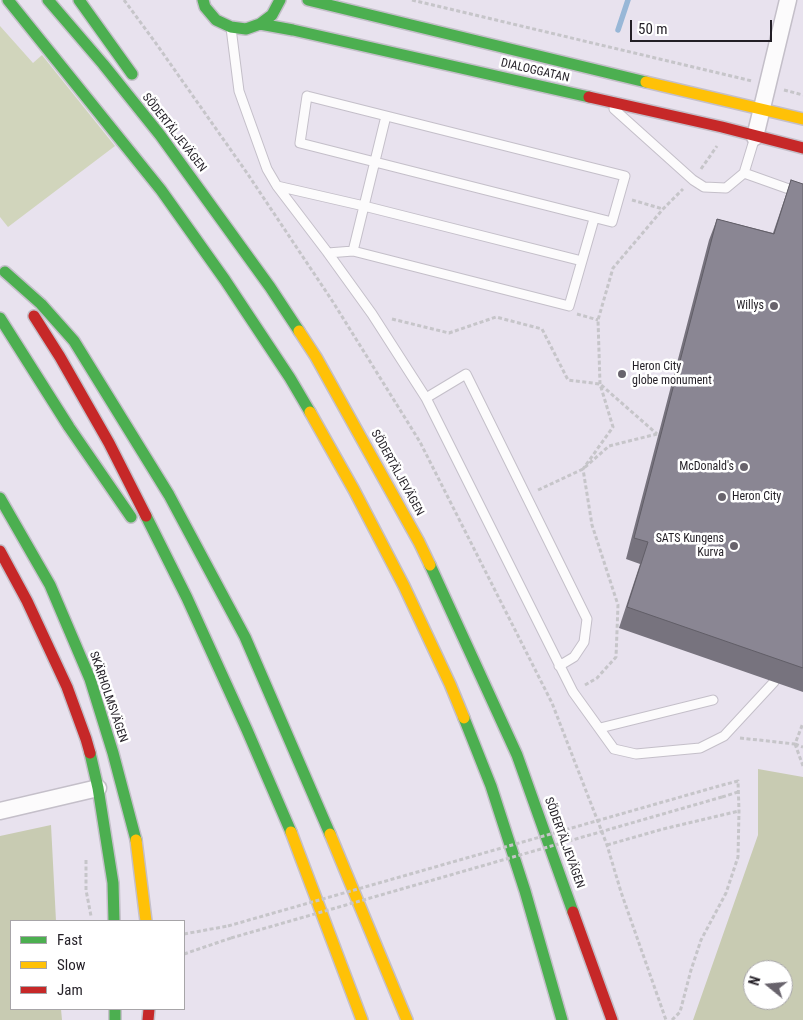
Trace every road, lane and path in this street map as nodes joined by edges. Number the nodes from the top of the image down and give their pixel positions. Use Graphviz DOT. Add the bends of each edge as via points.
graph roads {
  1 [pos="8,0"];
  2 [pos="48,0"];
  3 [pos="79,0"];
  4 [pos="124,0"];
  5 [pos="203,0"];
  6 [pos="280,0"];
  7 [pos="308,0"];
  8 [pos="412,0"];
  9 [pos="788,0"];
  10 [pos="260,24"];
  11 [pos="231,27"];
  12 [pos="733,77"];
  13 [pos="767,85"];
  14 [pos="803,95"];
  15 [pos="727,100"];
  16 [pos="604,101"];
  17 [pos="761,109"];
  18 [pos="386,116"];
  19 [pos="803,119"];
  20 [pos="722,127"];
  21 [pos="160,135"];
  22 [pos="755,136"];
  23 [pos="803,148"];
  24 [pos="375,161"];
  25 [pos="744,173"];
  26 [pos="693,180"];
  27 [pos="277,186"];
  28 [pos="803,194"];
  29 [pos="620,196"];
  30 [pos="364,206"];
  31 [pos="663,209"];
  32 [pos="594,218"];
  33 [pos="353,252"];
  34 [pos="328,253"];
  35 [pos="582,261"];
  36 [pos="3,269"];
  37 [pos="569,306"];
  38 [pos="372,314"];
  39 [pos="0,318"];
  40 [pos="598,320"];
  41 [pos="600,384"];
  42 [pos="426,398"];
  43 [pos="583,469"];
  44 [pos="526,496"];
  45 [pos="0,498"];
  46 [pos="0,551"];
  47 [pos="187,598"];
  48 [pos="559,666"];
  49 [pos="597,678"];
  50 [pos="774,682"];
  51 [pos="713,700"];
  52 [pos="803,723"];
  53 [pos="600,728"];
  54 [pos="724,736"];
  55 [pos="795,744"];
  56 [pos="803,747"];
  57 [pos="803,766"];
  58 [pos="109,786"];
  59 [pos="738,792"];
  60 [pos="0,811"];
  61 [pos="739,811"];
  62 [pos="607,845"];
  63 [pos="87,857"];
  64 [pos="93,920"];
  65 [pos="114,920"];
  66 [pos="146,920"];
  67 [pos="185,934"];
  68 [pos="185,954"];
  69 [pos="362,1020"];
  70 [pos="407,1020"];
  71 [pos="562,1020"];
  72 [pos="612,1020"];
  73 [pos="666,1020"];
  74 [pos="672,1020"];
  1 -- 71 [label="main road" via="161,190 225,280 290,378 354,490 450,684 491,786"];
  2 -- 21 [label="main road, SÖDERTÄLJEVÄGEN"];
  3 -- 21 [label="main road" via="131,72"];
  4 -- 62 [label="path" via="253,181 420,442 552,703"];
  5 -- 11 [label="main road" via="216,20"];
  6 -- 10 [label="main road" via="272,15"];
  7 -- 15 [label="main road, DIALOGGATAN"];
  8 -- 12 [label="path"];
  9 -- 13 [label="street"];
  10 -- 11 [label="main road, DIALOGGATAN" via="246,28"];
  10 -- 16 [label="main road, DIALOGGATAN"];
  11 -- 27 [label="lane" via="239,91 267,169"];
  12 -- 13 [label="path"];
  12 -- 15 [label="path"];
  13 -- 14 [label="path"];
  13 -- 17 [label="street"];
  15 -- 17 [label="main road, DIALOGGATAN"];
  16 -- 20 [label="main road, DIALOGGATAN"];
  16 -- 26 [label="lane"];
  17 -- 19 [label="main road, DIALOGGATAN"];
  17 -- 22 [label="street"];
  18 -- 24 [label="lane"];
  18 -- 24 [label="lane" via="307,96 300,143"];
  18 -- 29 [label="lane" via="625,176"];
  20 -- 22 [label="main road, DIALOGGATAN"];
  20 -- 26 [label="path" via="716,149"];
  21 -- 72 [label="main road, SÖDERTÄLJEVÄGEN" via="316,356 419,542 517,755"];
  22 -- 23 [label="main road, DIALOGGATAN"];
  22 -- 25 [label="lane"];
  24 -- 30 [label="lane"];
  24 -- 32 [label="lane"];
  25 -- 26 [label="lane" via="726,188 704,187"];
  25 -- 28 [label="lane"];
  26 -- 31 [label="path"];
  27 -- 30 [label="lane"];
  27 -- 34 [label="lane"];
  29 -- 31 [label="path"];
  29 -- 32 [label="lane" via="612,222"];
  30 -- 33 [label="lane"];
  30 -- 35 [label="lane"];
  31 -- 40 [label="path" via="613,268"];
  32 -- 35 [label="lane"];
  33 -- 34 [label="lane"];
  33 -- 37 [label="lane"];
  34 -- 38 [label="lane"];
  35 -- 37 [label="lane"];
  36 -- 47 [label="main road" via="60,357 109,443"];
  36 -- 70 [label="main road" via="74,341 169,495 245,637"];
  37 -- 40 [label="path" via="576,314"];
  38 -- 41 [label="path" via="449,333 496,317 542,329 568,380"];
  38 -- 42 [label="lane"];
  39 -- 47 [label="main road" via="69,427"];
  40 -- 41 [label="path"];
  41 -- 43 [label="path" via="613,426"];
  41 -- 43 [label="path" via="657,434 609,446"];
  42 -- 44 [label="lane" via="466,374"];
  42 -- 48 [label="lane"];
  43 -- 44 [label="path"];
  43 -- 49 [label="path" via="592,526 618,605 616,657"];
  44 -- 48 [label="lane" via="586,619 584,642 574,657"];
  45 -- 58 [label="main road, SKÄRHOLMSVÄGEN" via="50,585 90,679 113,753"];
  46 -- 58 [label="main road, SKÄRHOLMSVÄGEN" via="28,600 67,687 86,740"];
  47 -- 69 [label="main road" via="299,852"];
  48 -- 53 [label="lane" via="572,692"];
  50 -- 54 [label="lane"];
  51 -- 53 [label="lane"];
  52 -- 55 [label="path"];
  53 -- 54 [label="lane" via="614,748 636,754 700,748"];
  54 -- 55 [label="path"];
  55 -- 56 [label="path"];
  55 -- 57 [label="path"];
  58 -- 60 [label="street"];
  58 -- 65 [label="main road, SKÄRHOLMSVÄGEN"];
  58 -- 66 [label="main road, SKÄRHOLMSVÄGEN" via="135,835"];
  59 -- 61 [label="path"];
  59 -- 67 [label="path, bridge" via="738,781 228,926"];
  59 -- 68 [label="path, bridge"];
  61 -- 62 [label="path"];
  61 -- 74 [label="path" via="738,856 733,876 701,940 680,1012"];
  62 -- 73 [label="path"];
  63 -- 64 [label="path" via="86,890"];
}
